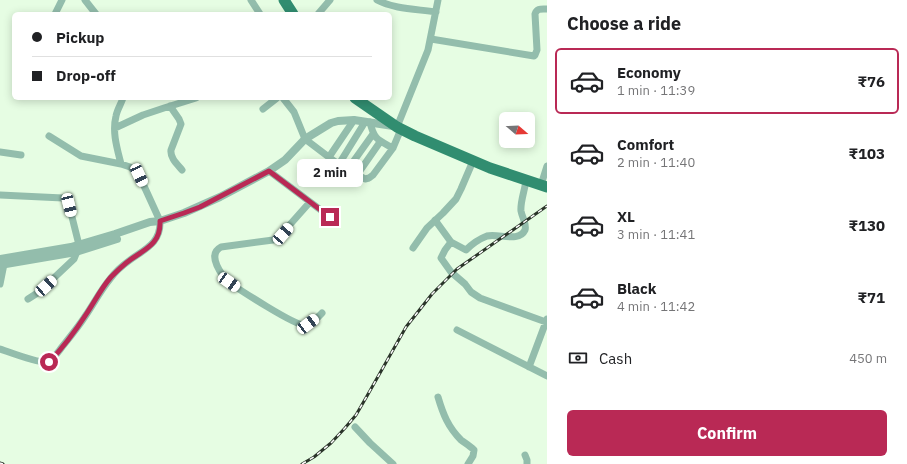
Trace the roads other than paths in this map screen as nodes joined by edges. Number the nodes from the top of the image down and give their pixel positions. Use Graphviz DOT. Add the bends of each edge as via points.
graph roads {
  1 [pos="62,0"];
  2 [pos="84,0"];
  3 [pos="251,0"];
  4 [pos="284,0"];
  5 [pos="330,0"];
  6 [pos="377,0"];
  7 [pos="438,0"];
  8 [pos="547,9"];
  9 [pos="56,12"];
  10 [pos="94,12"];
  11 [pos="259,12"];
  12 [pos="292,12"];
  13 [pos="320,12"];
  14 [pos="436,12"];
  15 [pos="430,39"];
  16 [pos="122,100"];
  17 [pos="190,100"];
  18 [pos="274,100"];
  19 [pos="285,100"];
  20 [pos="358,100"];
  21 [pos="170,106"];
  22 [pos="263,109"];
  23 [pos="354,120"];
  24 [pos="368,122"];
  25 [pos="114,128"];
  26 [pos="399,128"];
  27 [pos="373,134"];
  28 [pos="49,136"];
  29 [pos="305,139"];
  30 [pos="380,142"];
  31 [pos="393,148"];
  32 [pos="0,152"];
  33 [pos="21,155"];
  34 [pos="329,157"];
  35 [pos="473,161"];
  36 [pos="121,164"];
  37 [pos="339,164"];
  38 [pos="547,166"];
  39 [pos="182,170"];
  40 [pos="348,170"];
  41 [pos="269,171"];
  42 [pos="357,175"];
  43 [pos="526,180"];
  44 [pos="544,186"];
  45 [pos="0,195"];
  46 [pos="310,202"];
  47 [pos="330,217"];
  48 [pos="435,220"];
  49 [pos="160,221"];
  50 [pos="451,242"];
  51 [pos="413,248"];
  52 [pos="74,249"];
  53 [pos="1,263"];
  54 [pos="0,284"];
  55 [pos="28,298"];
  56 [pos="322,313"];
  57 [pos="546,321"];
  58 [pos="457,330"];
  59 [pos="0,350"];
  60 [pos="529,367"];
  61 [pos="547,376"];
  62 [pos="438,397"];
  63 [pos="355,427"];
  64 [pos="525,455"];
  65 [pos="393,464"];
  66 [pos="468,464"];
  67 [pos="526,464"];
  1 -- 9 [label="street"];
  2 -- 10 [label="street"];
  3 -- 11 [label="street"];
  4 -- 12 [label="main road"];
  5 -- 13 [label="street"];
  6 -- 14 [label="street" via="386,4"];
  7 -- 14 [label="street"];
  8 -- 15 [label="street" via="538,9 536,12 535,56"];
  14 -- 15 [label="street"];
  15 -- 26 [label="street"];
  16 -- 25 [label="street"];
  17 -- 21 [label="street"];
  18 -- 22 [label="street"];
  19 -- 29 [label="street" via="294,112"];
  20 -- 26 [label="main road"];
  21 -- 25 [label="street"];
  21 -- 39 [label="street" via="181,124 171,154"];
  23 -- 24 [label="street"];
  23 -- 29 [label="street" via="331,123"];
  23 -- 34 [label="street"];
  24 -- 26 [label="street"];
  24 -- 27 [label="street"];
  24 -- 37 [label="street"];
  25 -- 36 [label="street"];
  26 -- 31 [label="street"];
  26 -- 35 [label="main road"];
  27 -- 30 [label="street"];
  27 -- 40 [label="street"];
  28 -- 36 [label="street" via="82,156"];
  29 -- 34 [label="street"];
  29 -- 41 [label="street" via="285,160"];
  30 -- 31 [label="street"];
  30 -- 42 [label="street"];
  31 -- 42 [label="street" via="373,175 365,179"];
  32 -- 33 [label="street"];
  34 -- 37 [label="street"];
  35 -- 43 [label="main road"];
  35 -- 48 [label="street" via="456,199"];
  36 -- 49 [label="street" via="130,167 139,175"];
  37 -- 40 [label="street"];
  38 -- 44 [label="street"];
  40 -- 42 [label="street"];
  41 -- 46 [label="street"];
  41 -- 49 [label="street" via="200,207"];
  43 -- 44 [label="main road"];
  43 -- 50 [label="street" via="521,211 526,225 522,234 516,237 487,236 466,250"];
  45 -- 52 [label="street" via="66,199 69,205"];
  46 -- 47 [label="street"];
  46 -- 56 [label="street" via="278,238 221,247 214,254 215,262 229,282 298,324 308,324"];
  48 -- 50 [label="street"];
  48 -- 51 [label="street"];
  49 -- 52 [label="street" via="150,222"];
  49 -- 59 [label="street" via="159,233 154,241 111,277 73,334 49,362"];
  50 -- 57 [label="street" via="441,258 473,294"];
  52 -- 53 [label="street"];
  52 -- 55 [label="street" via="74,259 39,292"];
  53 -- 54 [label="street"];
  57 -- 60 [label="street"];
  58 -- 60 [label="street"];
  60 -- 61 [label="street"];
  62 -- 66 [label="street" via="448,423 474,450"];
  63 -- 65 [label="street"];
  64 -- 67 [label="street"];
}
